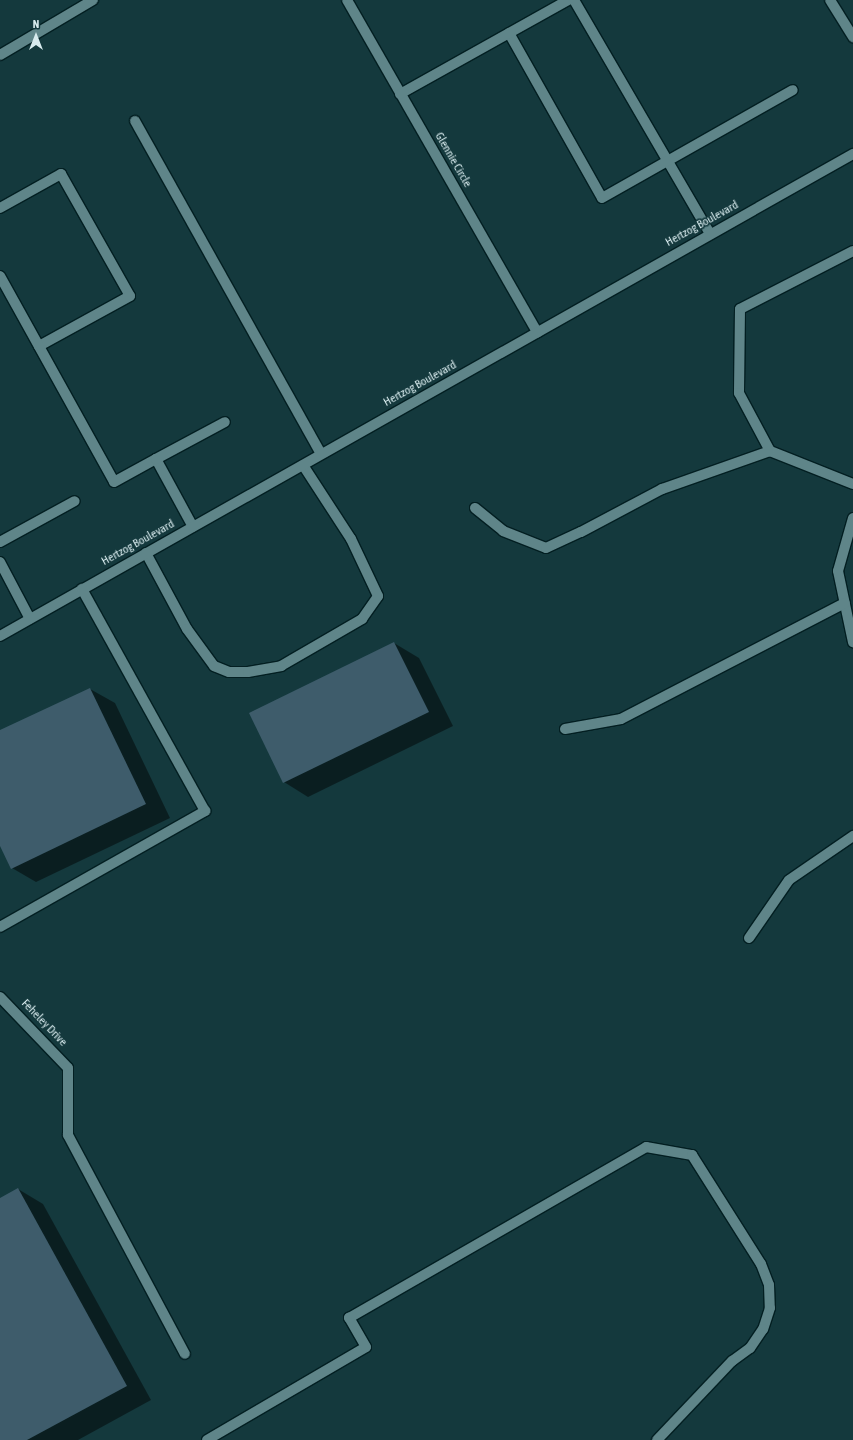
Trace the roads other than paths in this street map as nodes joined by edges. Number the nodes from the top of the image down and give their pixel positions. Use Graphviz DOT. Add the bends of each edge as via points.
graph roads {
  1 [pos="93,0"];
  2 [pos="347,0"];
  3 [pos="568,0"];
  4 [pos="574,0"];
  5 [pos="830,0"];
  6 [pos="509,33"];
  7 [pos="853,37"];
  8 [pos="0,55"];
  9 [pos="793,90"];
  10 [pos="400,94"];
  11 [pos="135,121"];
  12 [pos="853,154"];
  13 [pos="668,161"];
  14 [pos="0,208"];
  15 [pos="710,234"];
  16 [pos="853,251"];
  17 [pos="0,276"];
  18 [pos="537,332"];
  19 [pos="39,346"];
  20 [pos="225,422"];
  21 [pos="770,451"];
  22 [pos="321,454"];
  23 [pos="156,459"];
  24 [pos="303,465"];
  25 [pos="853,484"];
  26 [pos="75,501"];
  27 [pos="475,508"];
  28 [pos="853,518"];
  29 [pos="193,527"];
  30 [pos="0,542"];
  31 [pos="146,553"];
  32 [pos="0,562"];
  33 [pos="82,590"];
  34 [pos="845,603"];
  35 [pos="30,619"];
  36 [pos="0,636"];
  37 [pos="853,642"];
  38 [pos="565,729"];
  39 [pos="853,836"];
  40 [pos="0,927"];
  41 [pos="749,938"];
  42 [pos="0,997"];
  43 [pos="185,1354"];
  44 [pos="207,1440"];
  45 [pos="657,1440"];
  1 -- 8 [label="street"];
  2 -- 10 [label="street, Glennie Circle"];
  3 -- 6 [label="street"];
  4 -- 13 [label="street"];
  5 -- 7 [label="street"];
  6 -- 10 [label="street"];
  6 -- 13 [label="street" via="602,198"];
  9 -- 13 [label="street"];
  10 -- 18 [label="street, Glennie Circle"];
  11 -- 22 [label="street"];
  12 -- 15 [label="street, Hertzog Boulevard"];
  13 -- 15 [label="street"];
  14 -- 19 [label="street" via="61,174 130,296"];
  15 -- 18 [label="street, Hertzog Boulevard"];
  16 -- 21 [label="street" via="740,309 739,393"];
  17 -- 19 [label="street"];
  18 -- 22 [label="street, Hertzog Boulevard"];
  19 -- 23 [label="street" via="114,482"];
  20 -- 23 [label="street"];
  21 -- 25 [label="street"];
  21 -- 27 [label="street" via="662,489 546,548 503,531"];
  22 -- 24 [label="street, Hertzog Boulevard"];
  23 -- 29 [label="street"];
  24 -- 29 [label="street, Hertzog Boulevard"];
  24 -- 31 [label="street" via="351,539 378,596 362,619 281,666 248,672 229,672 214,666 187,629"];
  26 -- 30 [label="street"];
  28 -- 34 [label="street" via="838,571"];
  29 -- 31 [label="street, Hertzog Boulevard"];
  31 -- 33 [label="street, Hertzog Boulevard"];
  32 -- 35 [label="street"];
  33 -- 35 [label="street, Hertzog Boulevard"];
  33 -- 40 [label="street" via="205,811"];
  34 -- 37 [label="street"];
  34 -- 38 [label="street" via="621,719"];
  35 -- 36 [label="street, Hertzog Boulevard"];
  39 -- 41 [label="street" via="789,880"];
  42 -- 43 [label="street, Feheley Drive" via="68,1068 68,1135"];
  44 -- 45 [label="street" via="366,1347 349,1318 646,1147 692,1155 761,1264 769,1285 770,1308 763,1329 750,1348 732,1361"];
}
